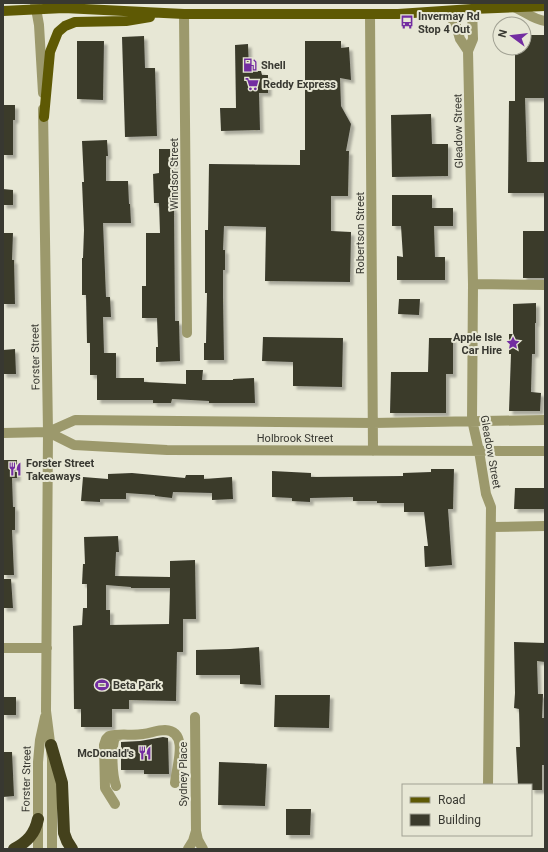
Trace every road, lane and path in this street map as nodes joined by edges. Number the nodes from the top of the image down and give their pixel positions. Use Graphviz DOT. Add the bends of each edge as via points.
graph roads {
  1 [pos="36,6"];
  2 [pos="472,6"];
  3 [pos="514,6"];
  4 [pos="545,6"];
  5 [pos="3,11"];
  6 [pos="444,11"];
  7 [pos="170,14"];
  8 [pos="184,14"];
  9 [pos="370,14"];
  10 [pos="545,21"];
  11 [pos="468,51"];
  12 [pos="44,117"];
  13 [pos="473,284"];
  14 [pos="545,285"];
  15 [pos="187,333"];
  16 [pos="472,420"];
  17 [pos="545,420"];
  18 [pos="373,423"];
  19 [pos="48,432"];
  20 [pos="3,433"];
  21 [pos="373,451"];
  22 [pos="479,451"];
  23 [pos="545,451"];
  24 [pos="545,526"];
  25 [pos="492,527"];
  26 [pos="3,648"];
  27 [pos="46,648"];
  28 [pos="46,711"];
  29 [pos="195,717"];
  30 [pos="120,735"];
  31 [pos="51,745"];
  32 [pos="175,783"];
  33 [pos="488,784"];
  34 [pos="116,786"];
  35 [pos="115,804"];
  36 [pos="38,819"];
  37 [pos="196,831"];
  38 [pos="14,849"];
  39 [pos="38,849"];
  40 [pos="52,849"];
  41 [pos="72,849"];
  42 [pos="188,849"];
  43 [pos="203,849"];
  1 -- 5 [label="main road"];
  1 -- 7 [label="main road"];
  1 -- 12 [label="street, Forster Street"];
  2 -- 3 [label="main road"];
  2 -- 6 [label="main road"];
  2 -- 11 [label="street, Gleadow Street" via="473,39"];
  3 -- 4 [label="main road"];
  3 -- 10 [label="street" via="536,19"];
  6 -- 9 [label="main road"];
  6 -- 11 [label="street, Gleadow Street" via="456,22 460,39"];
  7 -- 8 [label="main road"];
  7 -- 12 [label="main road" via="126,21 75,22 64,26 58,32 50,52"];
  8 -- 9 [label="main road"];
  8 -- 15 [label="street, Windsor Street"];
  9 -- 18 [label="street, Robertson Street"];
  11 -- 13 [label="street, Gleadow Street"];
  12 -- 19 [label="street, Forster Street"];
  13 -- 14 [label="street"];
  13 -- 16 [label="street, Gleadow Street"];
  16 -- 17 [label="street, Holbrook Street"];
  16 -- 18 [label="street, Holbrook Street"];
  16 -- 22 [label="street, Gleadow Street"];
  18 -- 19 [label="street, Holbrook Street" via="75,420"];
  18 -- 21 [label="street, Robertson Street"];
  19 -- 20 [label="street, Holbrook Street"];
  19 -- 21 [label="street, Holbrook Street" via="74,445 167,450"];
  19 -- 27 [label="street, Forster Street"];
  21 -- 22 [label="street, Holbrook Street"];
  22 -- 23 [label="street, Holbrook Street"];
  22 -- 25 [label="street, Gleadow Street" via="486,494 491,507"];
  24 -- 25 [label="street"];
  25 -- 33 [label="street, Gleadow Street"];
  26 -- 27 [label="street"];
  27 -- 28 [label="street, Forster Street"];
  28 -- 31 [label="street, Forster Street"];
  28 -- 36 [label="street, Forster Street" via="40,740"];
  29 -- 37 [label="street, Sydney Place"];
  30 -- 32 [label="street" via="143,734 157,730 177,734 179,766"];
  30 -- 34 [label="street" via="115,737 113,743 113,776"];
  30 -- 35 [label="street" via="109,736 104,745 105,788"];
  31 -- 40 [label="street, Forster Street"];
  31 -- 41 [label="highway" via="62,783 64,833"];
  36 -- 38 [label="highway" via="33,834"];
  36 -- 39 [label="street, Forster Street"];
  37 -- 42 [label="street, Sydney Place"];
  37 -- 43 [label="street, Sydney Place"];
}
